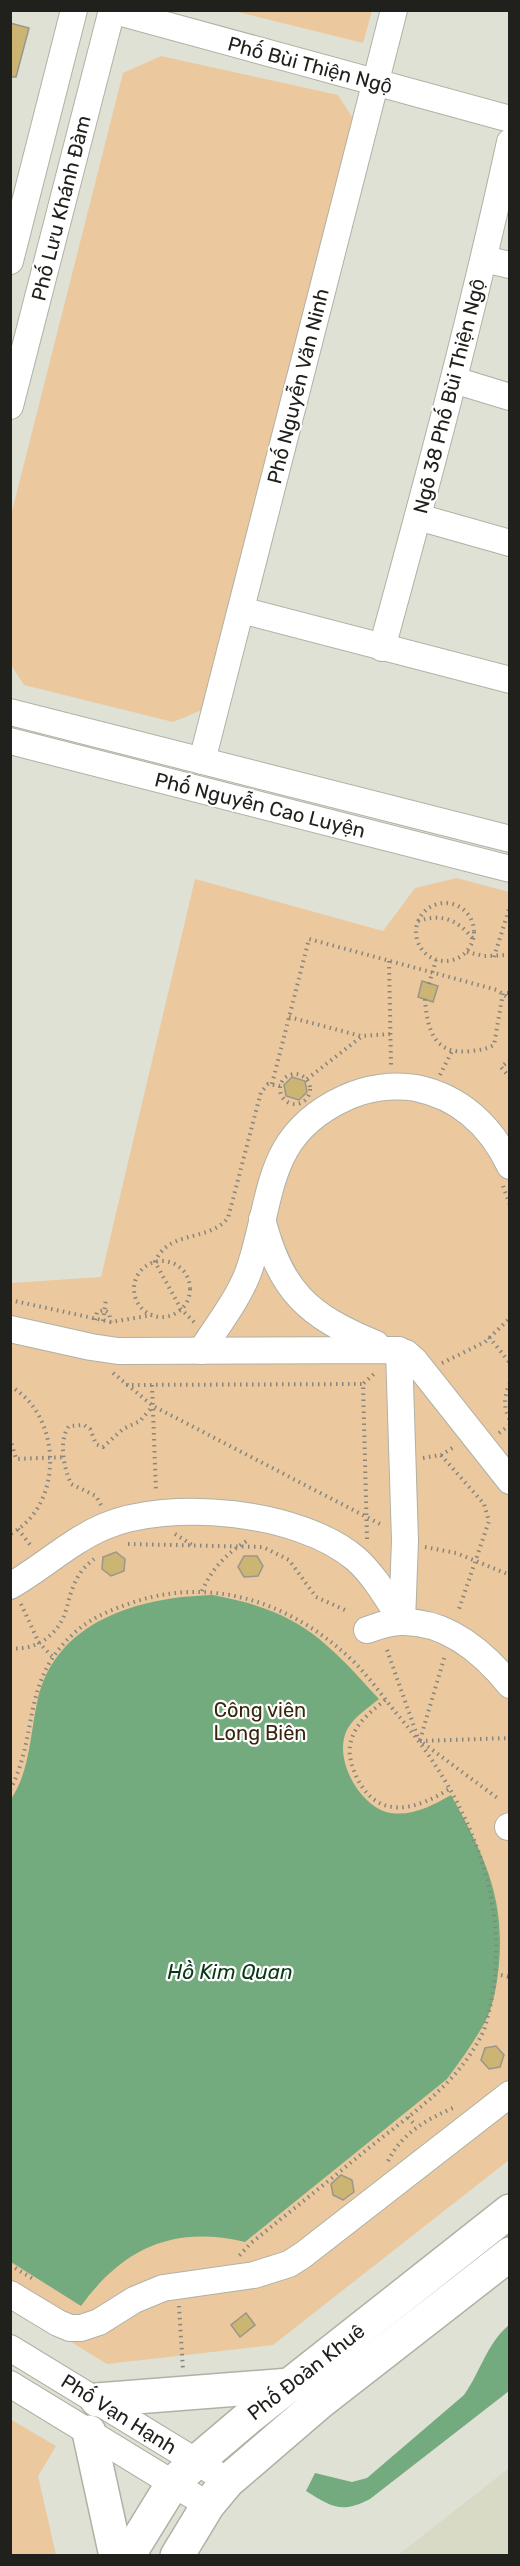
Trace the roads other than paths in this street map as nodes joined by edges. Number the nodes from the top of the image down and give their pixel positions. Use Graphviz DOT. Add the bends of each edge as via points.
graph roads {
  1 [pos="74,10"];
  2 [pos="394,10"];
  3 [pos="112,11"];
  4 [pos="376,83"];
  5 [pos="510,119"];
  6 [pos="510,142"];
  7 [pos="484,259"];
  8 [pos="10,261"];
  9 [pos="510,265"];
  10 [pos="454,380"];
  11 [pos="510,397"];
  12 [pos="10,406"];
  13 [pos="418,517"];
  14 [pos="510,543"];
  15 [pos="241,610"];
  16 [pos="382,648"];
  17 [pos="510,680"];
  18 [pos="10,712"];
  19 [pos="10,741"];
  20 [pos="202,761"];
  21 [pos="510,839"];
  22 [pos="510,869"];
  23 [pos="506,1175"];
  24 [pos="262,1218"];
  25 [pos="250,1264"];
  26 [pos="281,1272"];
  27 [pos="329,1322"];
  28 [pos="10,1329"];
  29 [pos="205,1345"];
  30 [pos="328,1350"];
  31 [pos="393,1350"];
  32 [pos="510,1481"];
  33 [pos="11,1585"];
  34 [pos="402,1621"];
  35 [pos="367,1630"];
  36 [pos="500,1655"];
  37 [pos="510,1685"];
  38 [pos="510,2094"];
  39 [pos="510,2211"];
  40 [pos="510,2254"];
  41 [pos="10,2294"];
  42 [pos="10,2348"];
  43 [pos="10,2384"];
  44 [pos="290,2385"];
  45 [pos="96,2400"];
  46 [pos="89,2432"];
  47 [pos="184,2473"];
  48 [pos="218,2493"];
  49 [pos="116,2556"];
  50 [pos="128,2556"];
  51 [pos="177,2556"];
  1 -- 8 [label="street, Phố Lưu Khánh Đàm"];
  2 -- 4 [label="street, Phố Nguyễn Văn Ninh"];
  3 -- 4 [label="street, Phố Bùi Thiện Ngộ"];
  3 -- 12 [label="street, Phố Lưu Khánh Đàm"];
  4 -- 5 [label="street, Phố Bùi Thiện Ngộ"];
  4 -- 15 [label="street, Phố Nguyễn Văn Ninh"];
  6 -- 7 [label="street, Ngõ 38 Phố Bùi Thiện Ngộ"];
  7 -- 9 [label="street"];
  7 -- 10 [label="street, Ngõ 38 Phố Bùi Thiện Ngộ"];
  10 -- 11 [label="street"];
  10 -- 13 [label="street, Ngõ 38 Phố Bùi Thiện Ngộ"];
  13 -- 14 [label="street"];
  13 -- 16 [label="street, Ngõ 38 Phố Bùi Thiện Ngộ"];
  15 -- 16 [label="street"];
  15 -- 20 [label="street, Phố Nguyễn Văn Ninh"];
  16 -- 17 [label="street"];
  18 -- 20 [label="street, Phố Nguyễn Cao Luyện"];
  19 -- 22 [label="street, Phố Nguyễn Cao Luyện"];
  20 -- 21 [label="street, Phố Nguyễn Cao Luyện"];
  23 -- 24 [label="street" via="482,1122 460,1104 436,1092 407,1086 380,1087 352,1094 305,1122 276,1166"];
  24 -- 25 [label="street"];
  24 -- 26 [label="street"];
  25 -- 26 [label="street"];
  25 -- 29 [label="street" via="243,1283"];
  26 -- 27 [label="street" via="300,1300"];
  27 -- 30 [label="street"];
  27 -- 31 [label="street"];
  28 -- 29 [label="street" via="118,1351"];
  29 -- 30 [label="street"];
  30 -- 31 [label="street"];
  31 -- 32 [label="street" via="406,1353 422,1370"];
  31 -- 34 [label="street" via="403,1456"];
  33 -- 34 [label="street" via="72,1543 131,1517 156,1513 232,1514 326,1540 354,1557 368,1570"];
  34 -- 35 [label="street"];
  34 -- 36 [label="street" via="426,1624"];
  36 -- 37 [label="street"];
  38 -- 41 [label="street" via="303,2255 273,2270 163,2288 81,2328 58,2323"];
  39 -- 44 [label="main road, Phố Đoàn Khuê"];
  40 -- 48 [label="main road, Phố Đoàn Khuê" via="320,2402"];
  42 -- 45 [label="street, Phố Vạn Hạnh"];
  43 -- 46 [label="street, Phố Vạn Hạnh"];
  44 -- 45 [label="main road"];
  44 -- 47 [label="main road, Phố Đoàn Khuê"];
  45 -- 47 [label="street, Phố Vạn Hạnh"];
  46 -- 47 [label="street, Phố Vạn Hạnh"];
  46 -- 49 [label="main road"];
  47 -- 48 [label="street, Phố Vạn Hạnh"];
  47 -- 50 [label="main road, Phố Đoàn Khuê"];
  48 -- 51 [label="main road, Phố Đoàn Khuê"];
}
